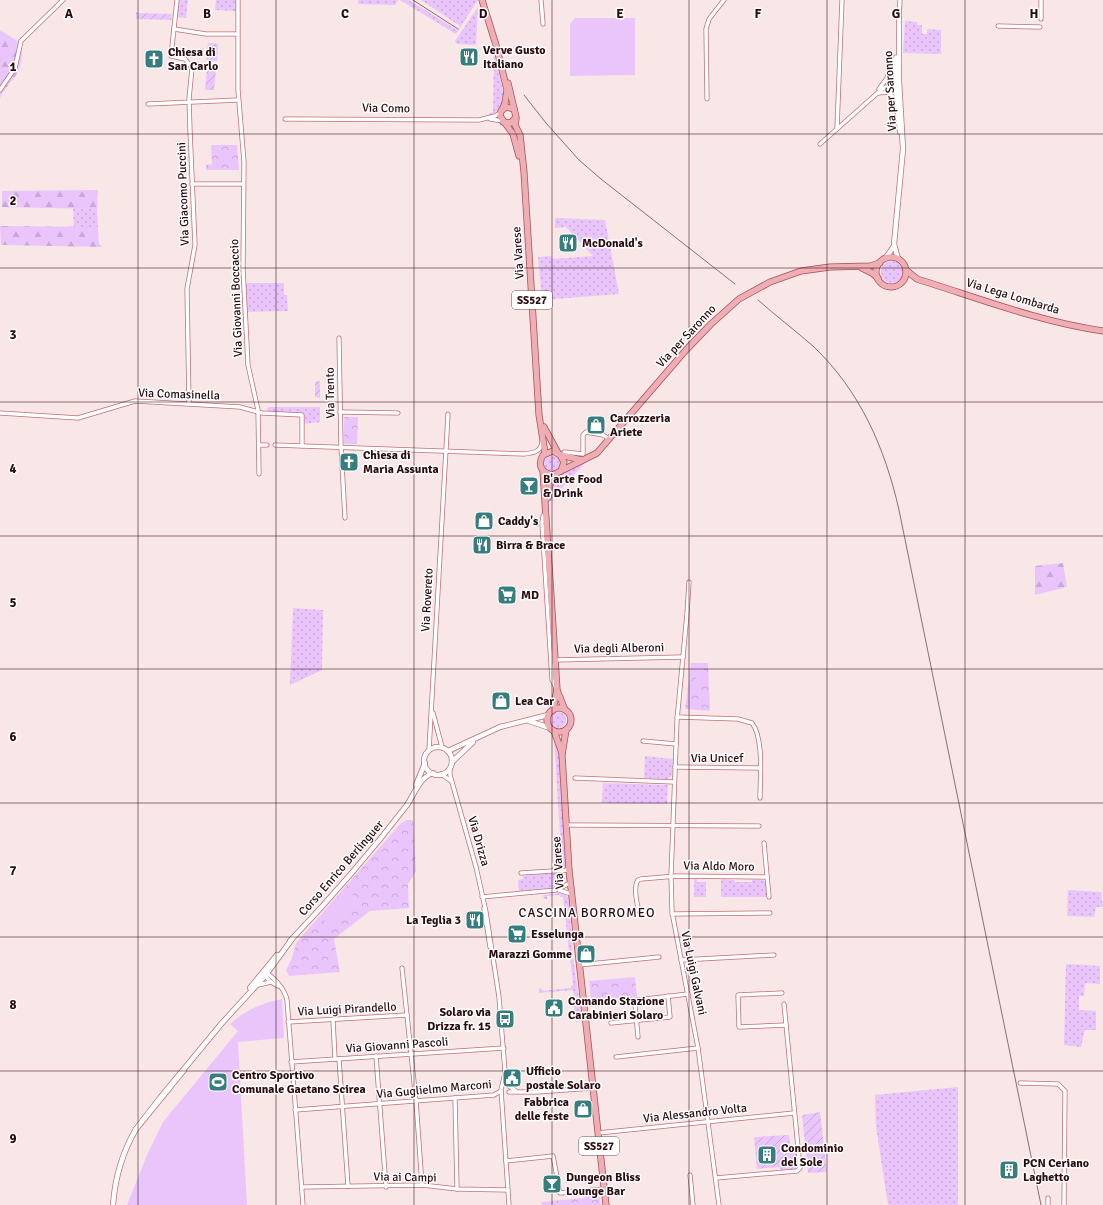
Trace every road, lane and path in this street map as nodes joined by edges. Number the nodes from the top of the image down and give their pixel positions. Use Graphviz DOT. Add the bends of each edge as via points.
graph roads {
  1 [pos="63,0"];
  2 [pos="177,0"];
  3 [pos="238,0"];
  4 [pos="482,0"];
  5 [pos="541,0"];
  6 [pos="724,0"];
  7 [pos="842,0"];
  8 [pos="900,0"];
  9 [pos="1041,0"];
  10 [pos="899,18"];
  11 [pos="1041,19"];
  12 [pos="543,24"];
  13 [pos="998,26"];
  14 [pos="1040,27"];
  15 [pos="174,29"];
  16 [pos="237,34"];
  17 [pos="898,36"];
  18 [pos="497,50"];
  19 [pos="896,57"];
  20 [pos="896,89"];
  21 [pos="0,90"];
  22 [pos="900,94"];
  23 [pos="875,95"];
  24 [pos="707,99"];
  25 [pos="238,100"];
  26 [pos="897,100"];
  27 [pos="190,103"];
  28 [pos="148,104"];
  29 [pos="514,109"];
  30 [pos="502,110"];
  31 [pos="285,119"];
  32 [pos="487,119"];
  33 [pos="516,119"];
  34 [pos="502,121"];
  35 [pos="837,129"];
  36 [pos="820,144"];
  37 [pos="903,144"];
  38 [pos="192,184"];
  39 [pos="243,184"];
  40 [pos="524,186"];
  41 [pos="894,244"];
  42 [pos="898,259"];
  43 [pos="882,261"];
  44 [pos="858,267"];
  45 [pos="906,270"];
  46 [pos="878,278"];
  47 [pos="917,279"];
  48 [pos="901,283"];
  49 [pos="1103,330"];
  50 [pos="339,338"];
  51 [pos="189,403"];
  52 [pos="258,410"];
  53 [pos="340,412"];
  54 [pos="0,413"];
  55 [pos="398,413"];
  56 [pos="448,414"];
  57 [pos="539,415"];
  58 [pos="542,431"];
  59 [pos="609,439"];
  60 [pos="259,445"];
  61 [pos="267,445"];
  62 [pos="275,445"];
  63 [pos="302,446"];
  64 [pos="340,447"];
  65 [pos="446,451"];
  66 [pos="530,453"];
  67 [pos="545,453"];
  68 [pos="561,453"];
  69 [pos="541,459"];
  70 [pos="582,460"];
  71 [pos="543,471"];
  72 [pos="559,472"];
  73 [pos="259,474"];
  74 [pos="546,512"];
  75 [pos="345,518"];
  76 [pos="689,582"];
  77 [pos="683,657"];
  78 [pos="555,660"];
  79 [pos="557,689"];
  80 [pos="432,708"];
  81 [pos="553,710"];
  82 [pos="565,710"];
  83 [pos="548,714"];
  84 [pos="678,717"];
  85 [pos="528,720"];
  86 [pos="552,730"];
  87 [pos="566,730"];
  88 [pos="479,737"];
  89 [pos="643,741"];
  90 [pos="676,744"];
  91 [pos="442,747"];
  92 [pos="429,750"];
  93 [pos="448,751"];
  94 [pos="562,755"];
  95 [pos="452,762"];
  96 [pos="425,763"];
  97 [pos="675,767"];
  98 [pos="450,768"];
  99 [pos="759,768"];
  100 [pos="433,773"];
  101 [pos="441,774"];
  102 [pos="574,778"];
  103 [pos="452,782"];
  104 [pos="674,782"];
  105 [pos="760,798"];
  106 [pos="403,810"];
  107 [pos="566,825"];
  108 [pos="759,826"];
  109 [pos="673,827"];
  110 [pos="764,843"];
  111 [pos="569,870"];
  112 [pos="521,873"];
  113 [pos="671,876"];
  114 [pos="767,877"];
  115 [pos="570,883"];
  116 [pos="556,890"];
  117 [pos="571,894"];
  118 [pos="482,897"];
  119 [pos="769,897"];
  120 [pos="770,913"];
  121 [pos="672,914"];
  122 [pos="641,915"];
  123 [pos="292,939"];
  124 [pos="774,955"];
  125 [pos="659,957"];
  126 [pos="681,960"];
  127 [pos="272,967"];
  128 [pos="579,967"];
  129 [pos="402,968"];
  130 [pos="265,974"];
  131 [pos="272,976"];
  132 [pos="271,982"];
  133 [pos="256,985"];
  134 [pos="280,988"];
  135 [pos="782,993"];
  136 [pos="688,994"];
  137 [pos="668,996"];
  138 [pos="784,1004"];
  139 [pos="237,1006"];
  140 [pos="407,1015"];
  141 [pos="333,1020"];
  142 [pos="637,1020"];
  143 [pos="288,1022"];
  144 [pos="611,1023"];
  145 [pos="786,1025"];
  146 [pos="638,1037"];
  147 [pos="504,1048"];
  148 [pos="698,1048"];
  149 [pos="411,1054"];
  150 [pos="376,1056"];
  151 [pos="616,1057"];
  152 [pos="337,1059"];
  153 [pos="291,1062"];
  154 [pos="1020,1083"];
  155 [pos="504,1085"];
  156 [pos="593,1088"];
  157 [pos="506,1091"];
  158 [pos="455,1098"];
  159 [pos="416,1101"];
  160 [pos="380,1104"];
  161 [pos="342,1106"];
  162 [pos="295,1110"];
  163 [pos="794,1113"];
  164 [pos="707,1122"];
  165 [pos="598,1133"];
  166 [pos="506,1161"];
  167 [pos="690,1175"];
  168 [pos="716,1178"];
  169 [pos="422,1185"];
  170 [pos="348,1186"];
  171 [pos="302,1187"];
  172 [pos="386,1187"];
  173 [pos="604,1189"];
  174 [pos="456,1190"];
  175 [pos="508,1190"];
  176 [pos="1048,1198"];
  177 [pos="115,1205"];
  178 [pos="303,1205"];
  179 [pos="509,1205"];
  180 [pos="606,1205"];
  181 [pos="693,1205"];
  182 [pos="719,1205"];
  183 [pos="1048,1205"];
  184 [pos="1064,1205"];
  1 -- 21 [label="street" via="21,41 15,68"];
  2 -- 15 [label="street"];
  3 -- 16 [label="street, Via Giovanni Boccaccio"];
  4 -- 18 [label="main road"];
  5 -- 12 [label="street"];
  6 -- 24 [label="street" via="706,29"];
  7 -- 35 [label="street"];
  8 -- 10 [label="street"];
  9 -- 11 [label="street"];
  10 -- 17 [label="street, Via per Saronno"];
  13 -- 14 [label="street"];
  15 -- 16 [label="street" via="206,34"];
  15 -- 27 [label="street, Via Giacomo Puccini" via="171,56 185,59 192,68"];
  16 -- 25 [label="street, Via Giovanni Boccaccio"];
  17 -- 19 [label="street, Via per Saronno"];
  17 -- 22 [label="street, Via per Saronno"];
  18 -- 29 [label="main road" via="511,89"];
  18 -- 30 [label="main road" via="507,96"];
  19 -- 20 [label="street, Via per Saronno"];
  19 -- 23 [label="street" via="887,78"];
  20 -- 22 [label="street"];
  20 -- 23 [label="street" via="885,87"];
  20 -- 26 [label="street, Via per Saronno"];
  22 -- 37 [label="street, Via per Saronno"];
  23 -- 26 [label="street" via="888,92"];
  23 -- 35 [label="street"];
  25 -- 27 [label="street"];
  25 -- 39 [label="street, Via Giovanni Boccaccio" via="244,156"];
  26 -- 37 [label="street, Via per Saronno"];
  27 -- 28 [label="street"];
  27 -- 38 [label="street, Via Giacomo Puccini"];
  29 -- 30 [label="main road" via="508,107"];
  29 -- 33 [label="main road"];
  30 -- 32 [label="street, Via Como"];
  30 -- 34 [label="main road"];
  31 -- 32 [label="street, Via Como"];
  32 -- 34 [label="street, Via Como"];
  33 -- 34 [label="main road" via="511,123"];
  33 -- 40 [label="main road, Via Varese / SS527" via="515,125 520,135"];
  34 -- 40 [label="main road, Via Varese / SS527" via="516,140"];
  35 -- 36 [label="street"];
  37 -- 41 [label="street, Via per Saronno"];
  38 -- 39 [label="street"];
  38 -- 51 [label="street, Via Giacomo Puccini" via="195,245 187,289"];
  39 -- 52 [label="street, Via Giovanni Boccaccio" via="243,268 248,365"];
  40 -- 57 [label="main road, Via Varese / SS527"];
  41 -- 42 [label="street, Via per Saronno"];
  41 -- 43 [label="street, Via per Saronno"];
  42 -- 43 [label="main road"];
  42 -- 45 [label="main road"];
  43 -- 44 [label="main road, Via per Saronno"];
  43 -- 46 [label="main road" via="877,269"];
  44 -- 46 [label="main road, Via per Saronno"];
  44 -- 59 [label="main road, Via per Saronno" via="830,267 791,274 739,299 710,324"];
  45 -- 47 [label="main road, Via Lega Lombarda"];
  45 -- 48 [label="main road"];
  46 -- 48 [label="main road" via="886,286 895,287"];
  47 -- 48 [label="main road"];
  47 -- 49 [label="main road, Via Lega Lombarda" via="1034,315"];
  50 -- 53 [label="street, Via Trento"];
  51 -- 52 [label="street, Via Comasinella"];
  51 -- 54 [label="street, Via Comasinella" via="135,401 78,418"];
  52 -- 60 [label="street, Via Giovanni Boccaccio"];
  52 -- 63 [label="street, Via Comasinella" via="262,413 302,415"];
  53 -- 55 [label="street"];
  53 -- 64 [label="street, Via Trento"];
  56 -- 65 [label="street, Via Rovereto"];
  57 -- 58 [label="main road, Via Varese / SS527"];
  57 -- 68 [label="main road, Via Varese / SS527" via="548,436"];
  58 -- 66 [label="street" via="540,448"];
  58 -- 67 [label="main road, Via Varese / SS527"];
  59 -- 68 [label="street" via="603,435 586,432 583,435 583,454"];
  59 -- 70 [label="main road, Via per Saronno" via="593,457"];
  60 -- 61 [label="street"];
  60 -- 73 [label="street, Via Giovanni Boccaccio"];
  62 -- 63 [label="street"];
  63 -- 64 [label="street"];
  64 -- 65 [label="street"];
  64 -- 75 [label="street, Via Trento"];
  65 -- 66 [label="street"];
  65 -- 80 [label="street, Via Rovereto"];
  66 -- 69 [label="street"];
  67 -- 68 [label="main road"];
  67 -- 69 [label="main road"];
  68 -- 70 [label="main road"];
  68 -- 72 [label="main road, SS527" via="564,462"];
  69 -- 71 [label="main road, SS527"];
  70 -- 72 [label="main road, Via per Saronno"];
  71 -- 72 [label="main road" via="549,475"];
  71 -- 74 [label="main road, SS527"];
  72 -- 74 [label="main road, SS527" via="550,485"];
  74 -- 78 [label="main road, SS527"];
  74 -- 79 [label="street" via="542,523 552,680"];
  76 -- 77 [label="street, Via Luigi Galvani"];
  77 -- 78 [label="street, Via degli Alberoni"];
  77 -- 84 [label="street, Via Luigi Galvani"];
  78 -- 79 [label="main road, SS527"];
  79 -- 81 [label="main road, SS527"];
  79 -- 82 [label="main road, SS527"];
  80 -- 91 [label="street"];
  80 -- 92 [label="street, Via Rovereto"];
  81 -- 82 [label="main road"];
  81 -- 83 [label="main road"];
  82 -- 87 [label="main road, SS527" via="571,721"];
  83 -- 85 [label="street"];
  83 -- 86 [label="main road, SS527" via="547,721"];
  84 -- 90 [label="street, Via Luigi Galvani"];
  84 -- 99 [label="street" via="738,719 750,722 758,735"];
  85 -- 86 [label="street"];
  85 -- 88 [label="street" via="500,727"];
  86 -- 87 [label="main road"];
  86 -- 94 [label="main road, Via Varese / SS527"];
  87 -- 94 [label="main road, Via Varese / SS527"];
  88 -- 93 [label="street"];
  88 -- 95 [label="street"];
  89 -- 90 [label="street"];
  90 -- 97 [label="street, Via Luigi Galvani"];
  91 -- 92 [label="street"];
  91 -- 93 [label="street"];
  92 -- 96 [label="street"];
  93 -- 95 [label="street"];
  94 -- 107 [label="main road, Via Varese / SS527"];
  95 -- 98 [label="street"];
  96 -- 100 [label="street" via="427,769"];
  96 -- 106 [label="street, Corso Enrico Berlinguer"];
  97 -- 99 [label="street, Via Unicef"];
  97 -- 104 [label="street, Via Luigi Galvani"];
  98 -- 101 [label="street"];
  98 -- 103 [label="street, Via Drizza"];
  99 -- 105 [label="street"];
  100 -- 101 [label="street"];
  100 -- 106 [label="street, Corso Enrico Berlinguer" via="423,779"];
  101 -- 103 [label="street"];
  102 -- 104 [label="street"];
  103 -- 118 [label="street, Via Drizza"];
  104 -- 109 [label="street, Via Luigi Galvani"];
  106 -- 123 [label="street, Corso Enrico Berlinguer"];
  107 -- 109 [label="street"];
  107 -- 111 [label="main road, Via Varese / SS527"];
  108 -- 109 [label="street"];
  109 -- 113 [label="street, Via Luigi Galvani"];
  110 -- 114 [label="street"];
  111 -- 112 [label="street"];
  111 -- 115 [label="main road, Via Varese / SS527"];
  113 -- 114 [label="street, Via Aldo Moro"];
  113 -- 121 [label="street, Via Luigi Galvani"];
  113 -- 122 [label="street, Via Aldo Moro" via="641,879 636,882 638,909"];
  114 -- 119 [label="street"];
  115 -- 116 [label="street"];
  115 -- 117 [label="main road, Via Varese / SS527"];
  116 -- 117 [label="street"];
  116 -- 118 [label="street"];
  117 -- 128 [label="main road, Via Varese / SS527"];
  118 -- 147 [label="street, Via Drizza" via="499,997"];
  120 -- 121 [label="street"];
  121 -- 126 [label="street, Via Luigi Galvani"];
  123 -- 127 [label="street, Corso Enrico Berlinguer"];
  123 -- 130 [label="street, Corso Enrico Berlinguer"];
  124 -- 126 [label="street"];
  125 -- 128 [label="street"];
  126 -- 136 [label="street, Via Luigi Galvani"];
  127 -- 130 [label="street, Corso Enrico Berlinguer"];
  127 -- 131 [label="street"];
  128 -- 156 [label="main road, Via Varese / SS527"];
  129 -- 140 [label="street"];
  130 -- 131 [label="street"];
  130 -- 132 [label="street"];
  130 -- 133 [label="street, Corso Enrico Berlinguer"];
  130 -- 139 [label="street, Corso Enrico Berlinguer"];
  131 -- 134 [label="street"];
  132 -- 133 [label="street"];
  132 -- 134 [label="street"];
  133 -- 139 [label="street, Corso Enrico Berlinguer"];
  134 -- 143 [label="street" via="286,996"];
  135 -- 145 [label="street" via="738,995 739,1027"];
  136 -- 137 [label="street"];
  136 -- 148 [label="street, Via Luigi Galvani"];
  137 -- 142 [label="street" via="637,1000"];
  137 -- 142 [label="street" via="670,1017"];
  138 -- 145 [label="street"];
  139 -- 177 [label="street, Corso Enrico Berlinguer" via="136,1129 120,1164"];
  140 -- 141 [label="street, Via Luigi Pirandello"];
  140 -- 149 [label="street"];
  141 -- 143 [label="street, Via Luigi Pirandello"];
  141 -- 152 [label="street"];
  142 -- 144 [label="street"];
  142 -- 146 [label="street"];
  143 -- 153 [label="street"];
  145 -- 163 [label="street"];
  147 -- 149 [label="street, Via Giovanni Pascoli"];
  147 -- 155 [label="street, Via Drizza"];
  148 -- 151 [label="street"];
  148 -- 164 [label="street, Via Luigi Galvani"];
  149 -- 150 [label="street, Via Giovanni Pascoli"];
  149 -- 159 [label="street"];
  150 -- 152 [label="street, Via Giovanni Pascoli"];
  150 -- 160 [label="street"];
  152 -- 153 [label="street, Via Giovanni Pascoli"];
  152 -- 161 [label="street"];
  153 -- 162 [label="street"];
  154 -- 184 [label="street" via="1058,1084 1065,1091"];
  155 -- 157 [label="street"];
  155 -- 157 [label="street"];
  156 -- 157 [label="street, Via Guglielmo Marconi"];
  156 -- 165 [label="main road, Via Varese / SS527"];
  157 -- 158 [label="street, Via Guglielmo Marconi" via="494,1095"];
  157 -- 166 [label="street" via="502,1099"];
  158 -- 159 [label="street, Via Guglielmo Marconi"];
  158 -- 174 [label="street"];
  159 -- 160 [label="street, Via Guglielmo Marconi"];
  159 -- 169 [label="street"];
  160 -- 161 [label="street, Via Guglielmo Marconi"];
  160 -- 172 [label="street"];
  161 -- 162 [label="street, Via Guglielmo Marconi"];
  161 -- 170 [label="street"];
  162 -- 171 [label="street"];
  163 -- 164 [label="street, Via Alessandro Volta"];
  163 -- 168 [label="street" via="800,1170"];
  164 -- 165 [label="street, Via Alessandro Volta"];
  164 -- 168 [label="street, Via Luigi Galvani"];
  165 -- 173 [label="main road, Via Varese / SS527"];
  166 -- 173 [label="street" via="553,1156 560,1193"];
  166 -- 175 [label="street"];
  167 -- 181 [label="street"];
  168 -- 182 [label="street, Via Luigi Galvani"];
  169 -- 172 [label="street, Via ai Campi"];
  169 -- 174 [label="street, Via ai Campi"];
  170 -- 171 [label="street, Via ai Campi"];
  170 -- 172 [label="street, Via ai Campi"];
  171 -- 178 [label="street"];
  173 -- 180 [label="main road, Via Varese / SS527"];
  174 -- 175 [label="street, Via ai Campi"];
  175 -- 179 [label="street"];
  176 -- 183 [label="street"];
}
